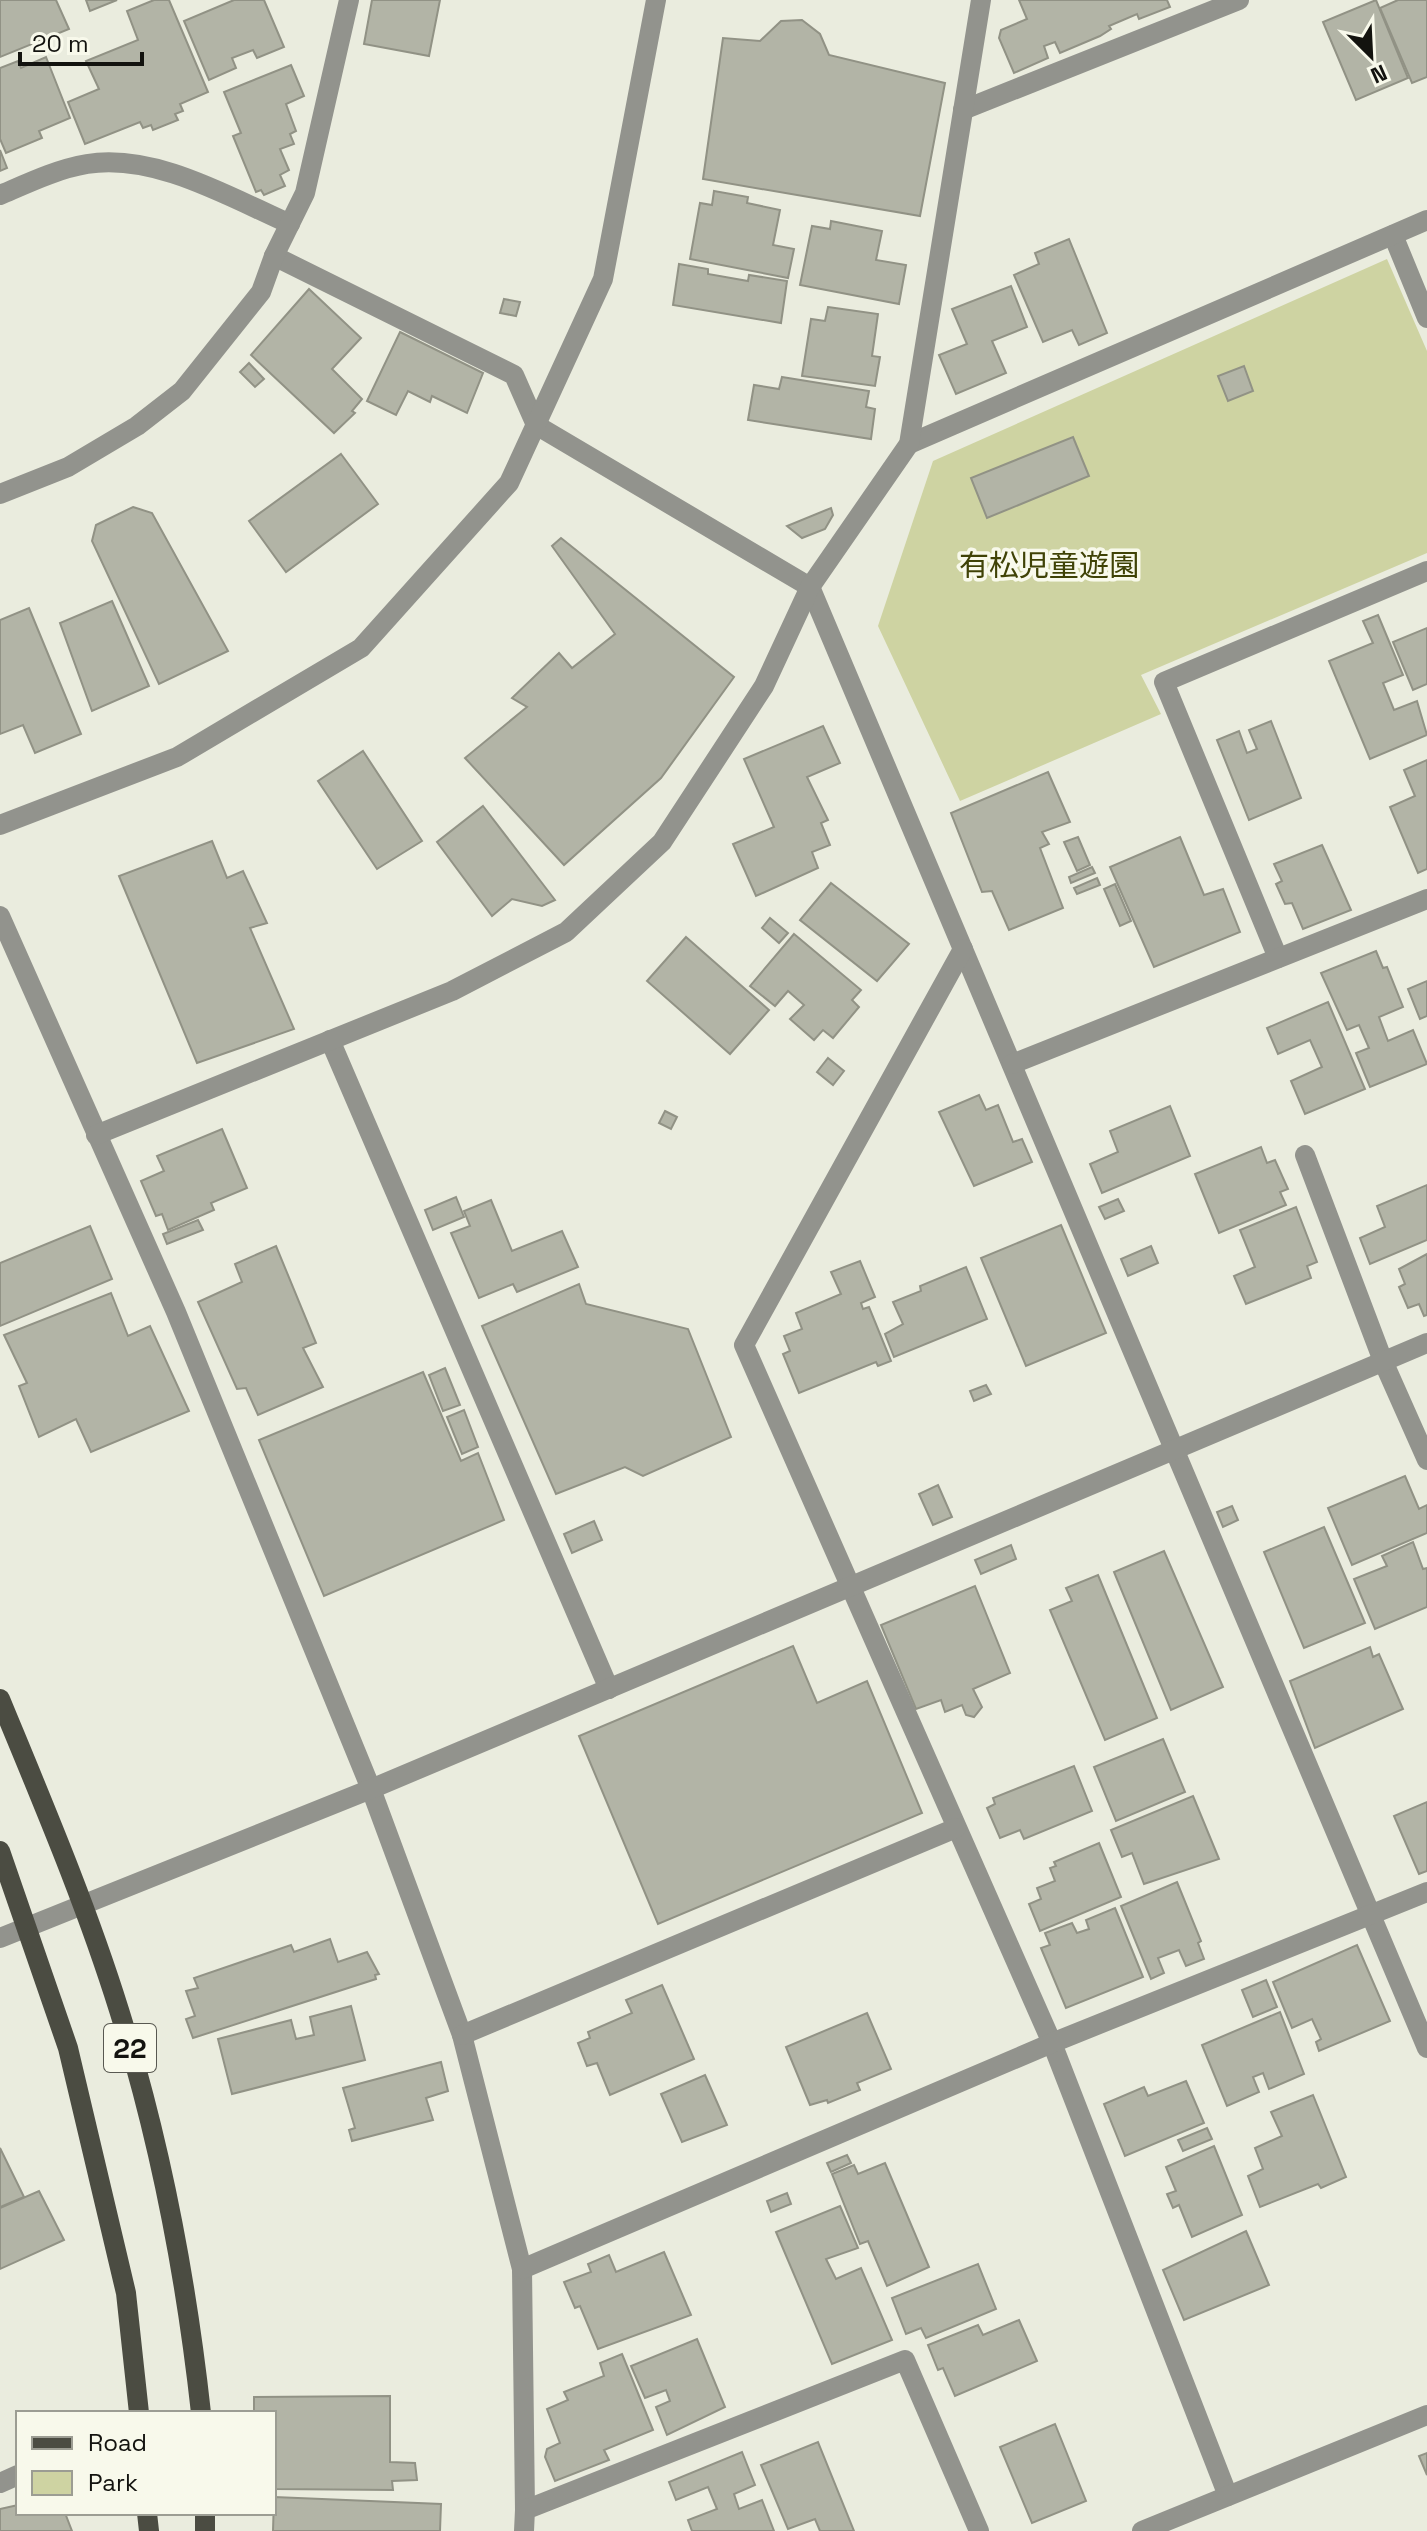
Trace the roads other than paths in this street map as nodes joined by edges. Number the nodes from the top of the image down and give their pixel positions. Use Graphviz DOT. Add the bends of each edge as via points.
graph roads {
  1 [pos="349,0"];
  2 [pos="656,0"];
  3 [pos="981,0"];
  4 [pos="1239,0"];
  5 [pos="963,110"];
  6 [pos="0,195"];
  7 [pos="1427,220"];
  8 [pos="290,224"];
  9 [pos="1393,235"];
  10 [pos="274,256"];
  11 [pos="1427,318"];
  12 [pos="536,425"];
  13 [pos="909,444"];
  14 [pos="0,494"];
  15 [pos="1427,571"];
  16 [pos="810,587"];
  17 [pos="0,825"];
  18 [pos="1427,899"];
  19 [pos="0,916"];
  20 [pos="963,949"];
  21 [pos="1278,958"];
  22 [pos="330,1040"];
  23 [pos="1012,1064"];
  24 [pos="96,1135"];
  25 [pos="1305,1155"];
  26 [pos="1427,1343"];
  27 [pos="1383,1361"];
  28 [pos="1174,1448"];
  29 [pos="1427,1460"];
  30 [pos="849,1588"];
  31 [pos="609,1689"];
  32 [pos="0,1699"];
  33 [pos="371,1789"];
  34 [pos="956,1828"];
  35 [pos="0,1851"];
  36 [pos="1427,1892"];
  37 [pos="81,1904"];
  38 [pos="1371,1915"];
  39 [pos="26,1927"];
  40 [pos="0,1938"];
  41 [pos="462,2035"];
  42 [pos="1052,2043"];
  43 [pos="1427,2048"];
  44 [pos="522,2269"];
  45 [pos="139,2411"];
  46 [pos="201,2411"];
  47 [pos="1427,2415"];
  48 [pos="1228,2496"];
  49 [pos="525,2510"];
  50 [pos="524,2531"];
  51 [pos="979,2531"];
  52 [pos="1142,2531"];
  1 -- 8 [label="street" via="305,193"];
  2 -- 12 [label="street" via="603,279"];
  3 -- 5 [label="street"];
  4 -- 5 [label="street"];
  5 -- 13 [label="street"];
  6 -- 8 [label="street" via="87,164 132,163 197,183"];
  7 -- 9 [label="street"];
  8 -- 10 [label="street"];
  9 -- 11 [label="street"];
  9 -- 13 [label="street"];
  10 -- 12 [label="street" via="514,375"];
  10 -- 14 [label="street" via="261,292 182,391 137,426 68,467"];
  12 -- 16 [label="street"];
  12 -- 17 [label="street" via="509,483 361,648 177,757"];
  13 -- 16 [label="street"];
  15 -- 21 [label="street" via="1164,682"];
  16 -- 20 [label="street"];
  16 -- 22 [label="street" via="764,686 662,842 566,932 452,991"];
  18 -- 21 [label="street"];
  19 -- 24 [label="street"];
  20 -- 23 [label="street"];
  20 -- 30 [label="street" via="744,1345"];
  21 -- 23 [label="street"];
  22 -- 24 [label="street"];
  22 -- 31 [label="street"];
  23 -- 28 [label="street"];
  24 -- 33 [label="street" via="176,1312"];
  25 -- 27 [label="street"];
  26 -- 27 [label="street"];
  27 -- 28 [label="street"];
  27 -- 29 [label="street"];
  28 -- 30 [label="street"];
  28 -- 38 [label="street"];
  30 -- 31 [label="street"];
  30 -- 34 [label="street"];
  31 -- 33 [label="street"];
  32 -- 37 [label="main road, 22"];
  33 -- 37 [label="street"];
  33 -- 41 [label="street"];
  34 -- 41 [label="street"];
  34 -- 42 [label="street"];
  35 -- 39 [label="main road, 22"];
  36 -- 38 [label="street"];
  37 -- 39 [label="street"];
  37 -- 46 [label="main road, 22" via="147,2105 192,2325"];
  38 -- 42 [label="street"];
  38 -- 43 [label="street"];
  39 -- 40 [label="street"];
  39 -- 45 [label="main road, 22" via="68,2048 126,2293"];
  41 -- 44 [label="street"];
  42 -- 44 [label="street"];
  42 -- 48 [label="street"];
  44 -- 49 [label="street"];
  47 -- 48 [label="street"];
  48 -- 52 [label="street"];
  49 -- 50 [label="street"];
  49 -- 51 [label="street" via="905,2360"];
}
